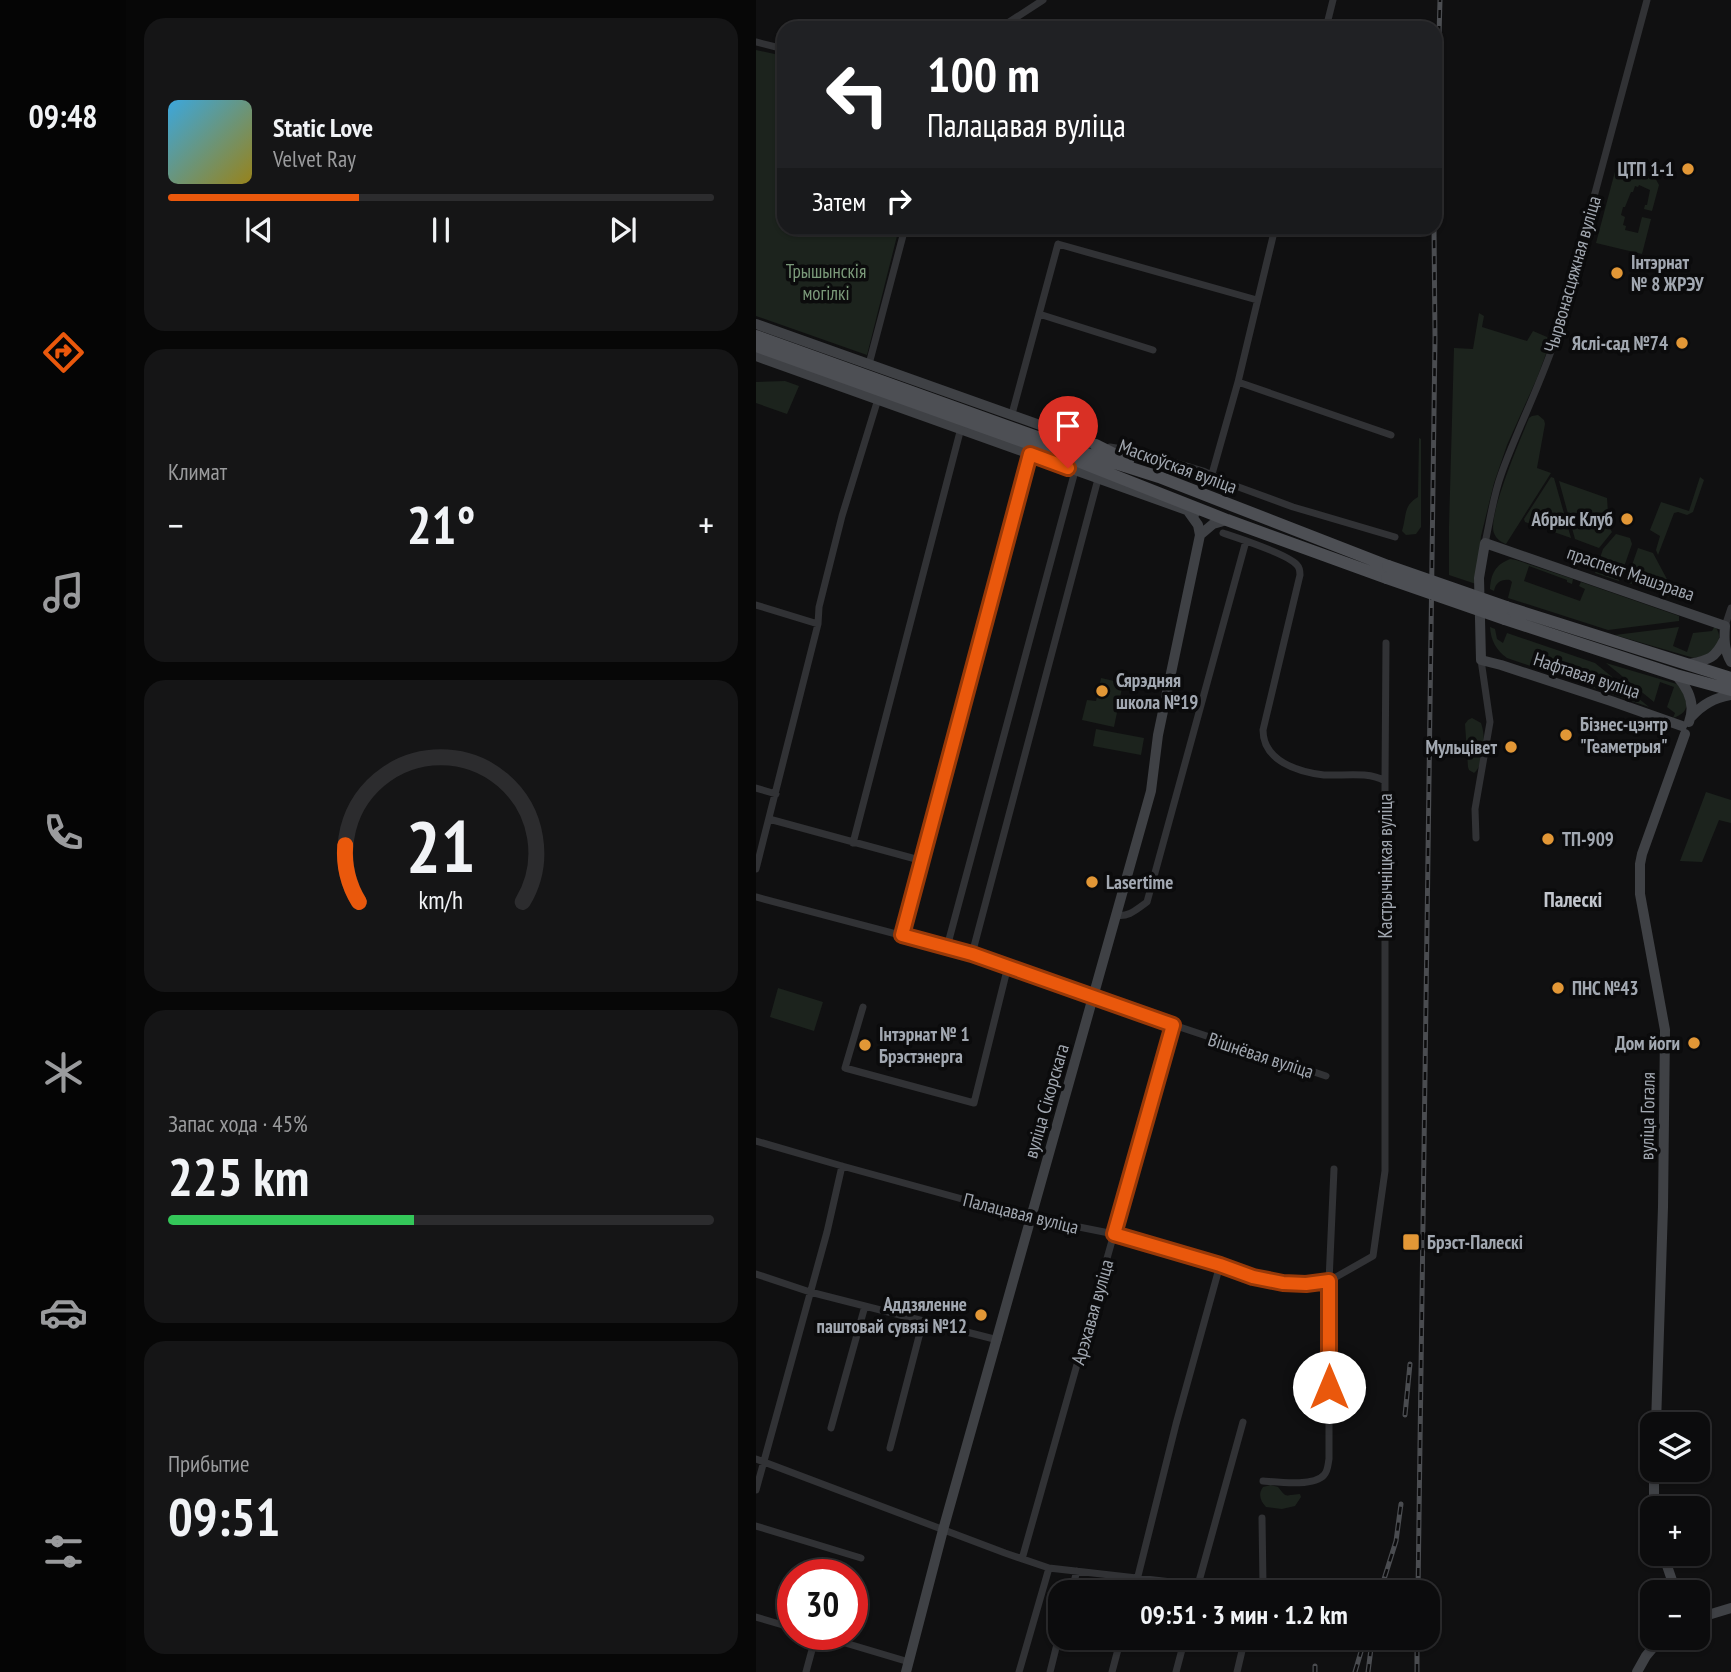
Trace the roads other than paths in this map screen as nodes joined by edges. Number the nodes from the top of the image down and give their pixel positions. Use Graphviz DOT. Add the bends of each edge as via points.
graph roads {
  1 [pos="1043,0"];
  2 [pos="1334,0"];
  3 [pos="1647,0"];
  4 [pos="1011,21"];
  5 [pos="1327,21"];
  6 [pos="756,42"];
  7 [pos="777,47"];
  8 [pos="903,235"];
  9 [pos="1273,235"];
  10 [pos="1257,300"];
  11 [pos="1039,314"];
  12 [pos="756,324"];
  13 [pos="756,336"];
  14 [pos="756,346"];
  15 [pos="1153,350"];
  16 [pos="756,356"];
  17 [pos="869,364"];
  18 [pos="1238,382"];
  19 [pos="878,399"];
  20 [pos="1012,414"];
  21 [pos="961,428"];
  22 [pos="1391,435"];
  23 [pos="1096,444"];
  24 [pos="1030,454"];
  25 [pos="1072,456"];
  26 [pos="1212,474"];
  27 [pos="1159,477"];
  28 [pos="1098,479"];
  29 [pos="1188,511"];
  30 [pos="1227,520"];
  31 [pos="1223,533"];
  32 [pos="1200,535"];
  33 [pos="1395,537"];
  34 [pos="1246,541"];
  35 [pos="1485,543"];
  36 [pos="1387,572"];
  37 [pos="756,605"];
  38 [pos="1731,608"];
  39 [pos="1506,613"];
  40 [pos="818,624"];
  41 [pos="1725,626"];
  42 [pos="1724,640"];
  43 [pos="1386,643"];
  44 [pos="1481,660"];
  45 [pos="1731,662"];
  46 [pos="1689,664"];
  47 [pos="1676,675"];
  48 [pos="1731,678"];
  49 [pos="1731,690"];
  50 [pos="1731,695"];
  51 [pos="1687,725"];
  52 [pos="1385,781"];
  53 [pos="756,788"];
  54 [pos="776,794"];
  55 [pos="769,818"];
  56 [pos="1476,838"];
  57 [pos="853,843"];
  58 [pos="923,861"];
  59 [pos="756,869"];
  60 [pos="756,897"];
  61 [pos="1116,915"];
  62 [pos="902,935"];
  63 [pos="947,947"];
  64 [pos="972,954"];
  65 [pos="1008,966"];
  66 [pos="1093,998"];
  67 [pos="863,1006"];
  68 [pos="1173,1025"];
  69 [pos="1326,1076"];
  70 [pos="756,1140"];
  71 [pos="842,1166"];
  72 [pos="1334,1169"];
  73 [pos="1028,1217"];
  74 [pos="1114,1234"];
  75 [pos="1220,1265"];
  76 [pos="756,1275"];
  77 [pos="1329,1281"];
  78 [pos="810,1292"];
  79 [pos="865,1306"];
  80 [pos="923,1321"];
  81 [pos="998,1340"];
  82 [pos="1656,1412"];
  83 [pos="1243,1422"];
  84 [pos="831,1428"];
  85 [pos="890,1448"];
  86 [pos="760,1461"];
  87 [pos="1263,1481"];
  88 [pos="756,1490"];
  89 [pos="1262,1518"];
  90 [pos="756,1526"];
  91 [pos="943,1530"];
  92 [pos="861,1558"];
  93 [pos="1022,1559"];
  94 [pos="1049,1567"];
  95 [pos="1077,1572"];
  96 [pos="1137,1579"];
  97 [pos="1075,1580"];
  98 [pos="1143,1580"];
  99 [pos="1199,1580"];
  100 [pos="1263,1580"];
  101 [pos="1731,1608"];
  102 [pos="1710,1614"];
  103 [pos="756,1618"];
  104 [pos="777,1624"];
  105 [pos="812,1650"];
  106 [pos="859,1650"];
  107 [pos="1056,1650"];
  108 [pos="1118,1650"];
  109 [pos="1182,1650"];
  110 [pos="1242,1650"];
  111 [pos="1651,1650"];
  112 [pos="907,1667"];
  113 [pos="806,1672"];
  114 [pos="1019,1672"];
  115 [pos="1050,1672"];
  116 [pos="1112,1672"];
  117 [pos="1176,1672"];
  118 [pos="1237,1672"];
  119 [pos="1637,1672"];
  1 -- 4 [label="street"];
  2 -- 5 [label="street"];
  3 -- 35 [label="street, Чырвонасцяжная вуліца" via="1555,341 1500,478"];
  6 -- 7 [label="street"];
  8 -- 17 [label="street"];
  9 -- 10 [label="street"];
  10 -- 11 [label="street" via="1058,244"];
  10 -- 18 [label="street"];
  11 -- 15 [label="street"];
  11 -- 20 [label="street"];
  12 -- 17 [label="street, Маскоўская вуліца"];
  13 -- 25 [label="main road, Маскоўская вуліца"];
  14 -- 25 [label="main road, Маскоўская вуліца"];
  16 -- 19 [label="street, Маскоўская вуліца"];
  17 -- 20 [label="street, Маскоўская вуліца"];
  18 -- 22 [label="street"];
  18 -- 26 [label="street"];
  19 -- 21 [label="street, Маскоўская вуліца"];
  19 -- 40 [label="street" via="842,516"];
  20 -- 25 [label="street, Маскоўская вуліца"];
  21 -- 24 [label="street, Маскоўская вуліца"];
  21 -- 57 [label="street"];
  23 -- 25 [label="street, Маскоўская вуліца"];
  23 -- 26 [label="street, Маскоўская вуліца"];
  23 -- 27 [label="main road"];
  24 -- 25 [label="street, Маскоўская вуліца"];
  24 -- 58 [label="street"];
  25 -- 27 [label="main road, Маскоўская вуліца"];
  25 -- 28 [label="street, Маскоўская вуліца"];
  25 -- 30 [label="main road, Маскоўская вуліца"];
  25 -- 63 [label="street"];
  26 -- 33 [label="street, Маскоўская вуліца" via="1293,507"];
  27 -- 36 [label="main road, Маскоўская вуліца"];
  28 -- 29 [label="street, Маскоўская вуліца"];
  28 -- 64 [label="street"];
  29 -- 30 [label="street, Маскоўская вуліца"];
  29 -- 32 [label="street"];
  30 -- 32 [label="street"];
  30 -- 36 [label="main road, Маскоўская вуліца"];
  31 -- 34 [label="street, Кастрычніцкая вуліца"];
  32 -- 61 [label="street, вуліца Сікорскага" via="1158,735 1151,791"];
  34 -- 52 [label="street, Кастрычніцкая вуліца" via="1292,561 1300,575 1263,730 1268,749 1297,769"];
  34 -- 61 [label="street" via="1147,902 1128,915"];
  35 -- 41 [label="street, праспект Машэрава"];
  35 -- 44 [label="street" via="1479,578"];
  36 -- 39 [label="main road, Маскоўская вуліца, bridge"];
  37 -- 40 [label="street"];
  38 -- 41 [label="street"];
  39 -- 46 [label="main road"];
  39 -- 47 [label="main road"];
  40 -- 54 [label="street"];
  41 -- 42 [label="street"];
  42 -- 45 [label="street"];
  42 -- 46 [label="street" via="1714,656"];
  43 -- 52 [label="street"];
  44 -- 51 [label="street, Нафтавая вуліца"];
  44 -- 56 [label="street" via="1490,722 1475,808"];
  46 -- 48 [label="main road"];
  47 -- 49 [label="main road"];
  47 -- 51 [label="street" via="1690,697"];
  50 -- 51 [label="street" via="1706,704"];
  51 -- 82 [label="street, вуліца Гогаля" via="1639,871 1665,1030"];
  52 -- 77 [label="street, Кастрычніцкая вуліца" via="1384,1183 1373,1256"];
  53 -- 54 [label="street"];
  54 -- 55 [label="street"];
  55 -- 57 [label="street"];
  55 -- 59 [label="street"];
  57 -- 58 [label="street"];
  58 -- 62 [label="street"];
  60 -- 62 [label="street, Вішнёвая вуліца"];
  61 -- 66 [label="street, вуліца Сікорскага"];
  62 -- 63 [label="street, Вішнёвая вуліца"];
  63 -- 64 [label="street, Вішнёвая вуліца"];
  64 -- 65 [label="street, Вішнёвая вуліца"];
  65 -- 66 [label="street, Вішнёвая вуліца"];
  65 -- 67 [label="street" via="974,1103 845,1068"];
  66 -- 68 [label="street, Вішнёвая вуліца"];
  66 -- 73 [label="street, вуліца Сікорскага"];
  68 -- 69 [label="street, Вішнёвая вуліца"];
  68 -- 74 [label="street, Арэхавая вуліца"];
  70 -- 71 [label="street, Палацавая вуліца"];
  71 -- 73 [label="street, Палацавая вуліца"];
  71 -- 78 [label="street"];
  72 -- 77 [label="street"];
  73 -- 74 [label="street, Палацавая вуліца"];
  73 -- 81 [label="street, вуліца Сікорскага"];
  74 -- 75 [label="street, Палацавая вуліца"];
  74 -- 93 [label="street, Арэхавая вуліца"];
  75 -- 77 [label="street, Палацавая вуліца" via="1283,1283"];
  75 -- 96 [label="street"];
  76 -- 78 [label="street"];
  77 -- 87 [label="street" via="1327,1469 1319,1479 1304,1482"];
  78 -- 79 [label="street"];
  78 -- 86 [label="street"];
  79 -- 80 [label="street"];
  79 -- 84 [label="street"];
  80 -- 81 [label="street"];
  80 -- 85 [label="street"];
  81 -- 91 [label="street, вуліца Сікорскага"];
  83 -- 99 [label="street"];
  86 -- 88 [label="street"];
  86 -- 91 [label="street"];
  89 -- 100 [label="street"];
  90 -- 92 [label="street"];
  91 -- 93 [label="street"];
  91 -- 112 [label="street, вуліца Сікорскага"];
  93 -- 94 [label="street"];
  94 -- 95 [label="street"];
  94 -- 114 [label="street"];
  95 -- 96 [label="street"];
  95 -- 97 [label="street"];
  96 -- 98 [label="street"];
  101 -- 102 [label="street"];
  103 -- 104 [label="street"];
  105 -- 113 [label="street"];
  106 -- 112 [label="street"];
  107 -- 115 [label="street"];
  108 -- 116 [label="street"];
  109 -- 117 [label="street"];
  110 -- 118 [label="street"];
  111 -- 119 [label="street"];
}
